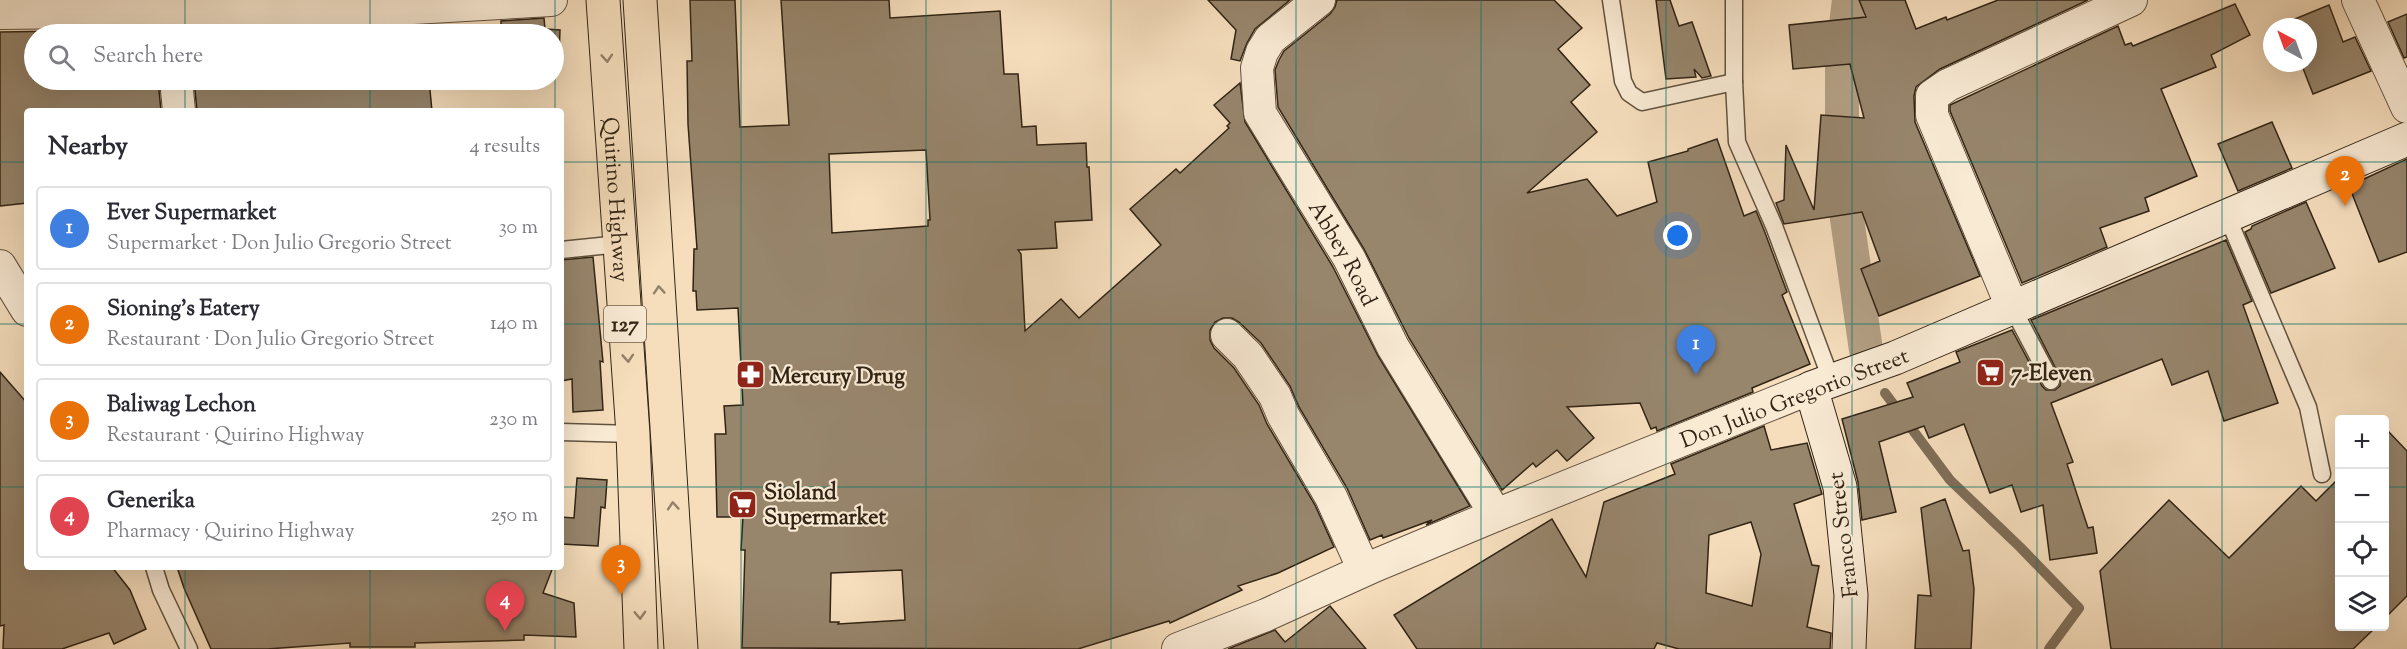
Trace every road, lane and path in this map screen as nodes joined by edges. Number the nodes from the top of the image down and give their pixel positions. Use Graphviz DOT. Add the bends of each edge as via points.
graph roads {
  1 [pos="551,0"];
  2 [pos="603,0"];
  3 [pos="640,0"];
  4 [pos="1319,0"];
  5 [pos="1611,0"];
  6 [pos="1734,0"];
  7 [pos="2358,0"];
  8 [pos="2128,1"];
  9 [pos="0,13"];
  10 [pos="170,15"];
  11 [pos="1734,82"];
  12 [pos="177,90"];
  13 [pos="2407,107"];
  14 [pos="179,108"];
  15 [pos="2407,139"];
  16 [pos="2227,216"];
  17 [pos="620,244"];
  18 [pos="564,250"];
  19 [pos="0,266"];
  20 [pos="24,305"];
  21 [pos="2012,307"];
  22 [pos="1227,335"];
  23 [pos="2051,381"];
  24 [pos="1822,385"];
  25 [pos="564,432"];
  26 [pos="633,434"];
  27 [pos="2322,474"];
  28 [pos="1496,515"];
  29 [pos="677,564"];
  30 [pos="155,570"];
  31 [pos="1364,570"];
  32 [pos="189,649"];
  33 [pos="641,649"];
  34 [pos="681,649"];
  35 [pos="698,649"];
  36 [pos="1178,649"];
  37 [pos="1849,649"];
  1 -- 10 [label="street"];
  2 -- 17 [label="main road, Quirino Highway / 127, one-way"];
  29 -- 3 [label="main road, Quirino Highway / 127, one-way"];
  4 -- 28 [label="street, Abbey Road" via="1270,39 1262,52 1257,68 1260,113 1349,258 1393,348"];
  5 -- 11 [label="lane" via="1623,81 1629,93 1642,102"];
  6 -- 11 [label="lane"];
  7 -- 13 [label="street"];
  8 -- 21 [label="street" via="1947,85 1932,96 1932,115"];
  9 -- 10 [label="street"];
  11 -- 24 [label="lane" via="1737,142 1774,226"];
  12 -- 14 [label="street"];
  15 -- 16 [label="street, Don Julio Gregorio Street"];
  16 -- 21 [label="street, Don Julio Gregorio Street"];
  16 -- 27 [label="lane" via="2308,407"];
  17 -- 18 [label="lane"];
  17 -- 26 [label="main road, Quirino Highway / 127, one-way"];
  19 -- 20 [label="street"];
  21 -- 23 [label="lane"];
  21 -- 24 [label="street, Don Julio Gregorio Street"];
  22 -- 31 [label="street" via="1248,356 1275,396 1331,497"];
  24 -- 28 [label="street, Don Julio Gregorio Street"];
  24 -- 37 [label="street, Franco Street" via="1840,487 1851,596"];
  25 -- 26 [label="lane"];
  26 -- 33 [label="main road, Quirino Highway / 127, one-way"];
  28 -- 31 [label="street, Don Julio Gregorio Street"];
  29 -- 34 [label="main road, Quirino Highway / 127"];
  29 -- 35 [label="street, Quirino Highway"];
  30 -- 32 [label="lane"];
  31 -- 36 [label="street, Don Julio Gregorio Street" via="1266,615"];
}
